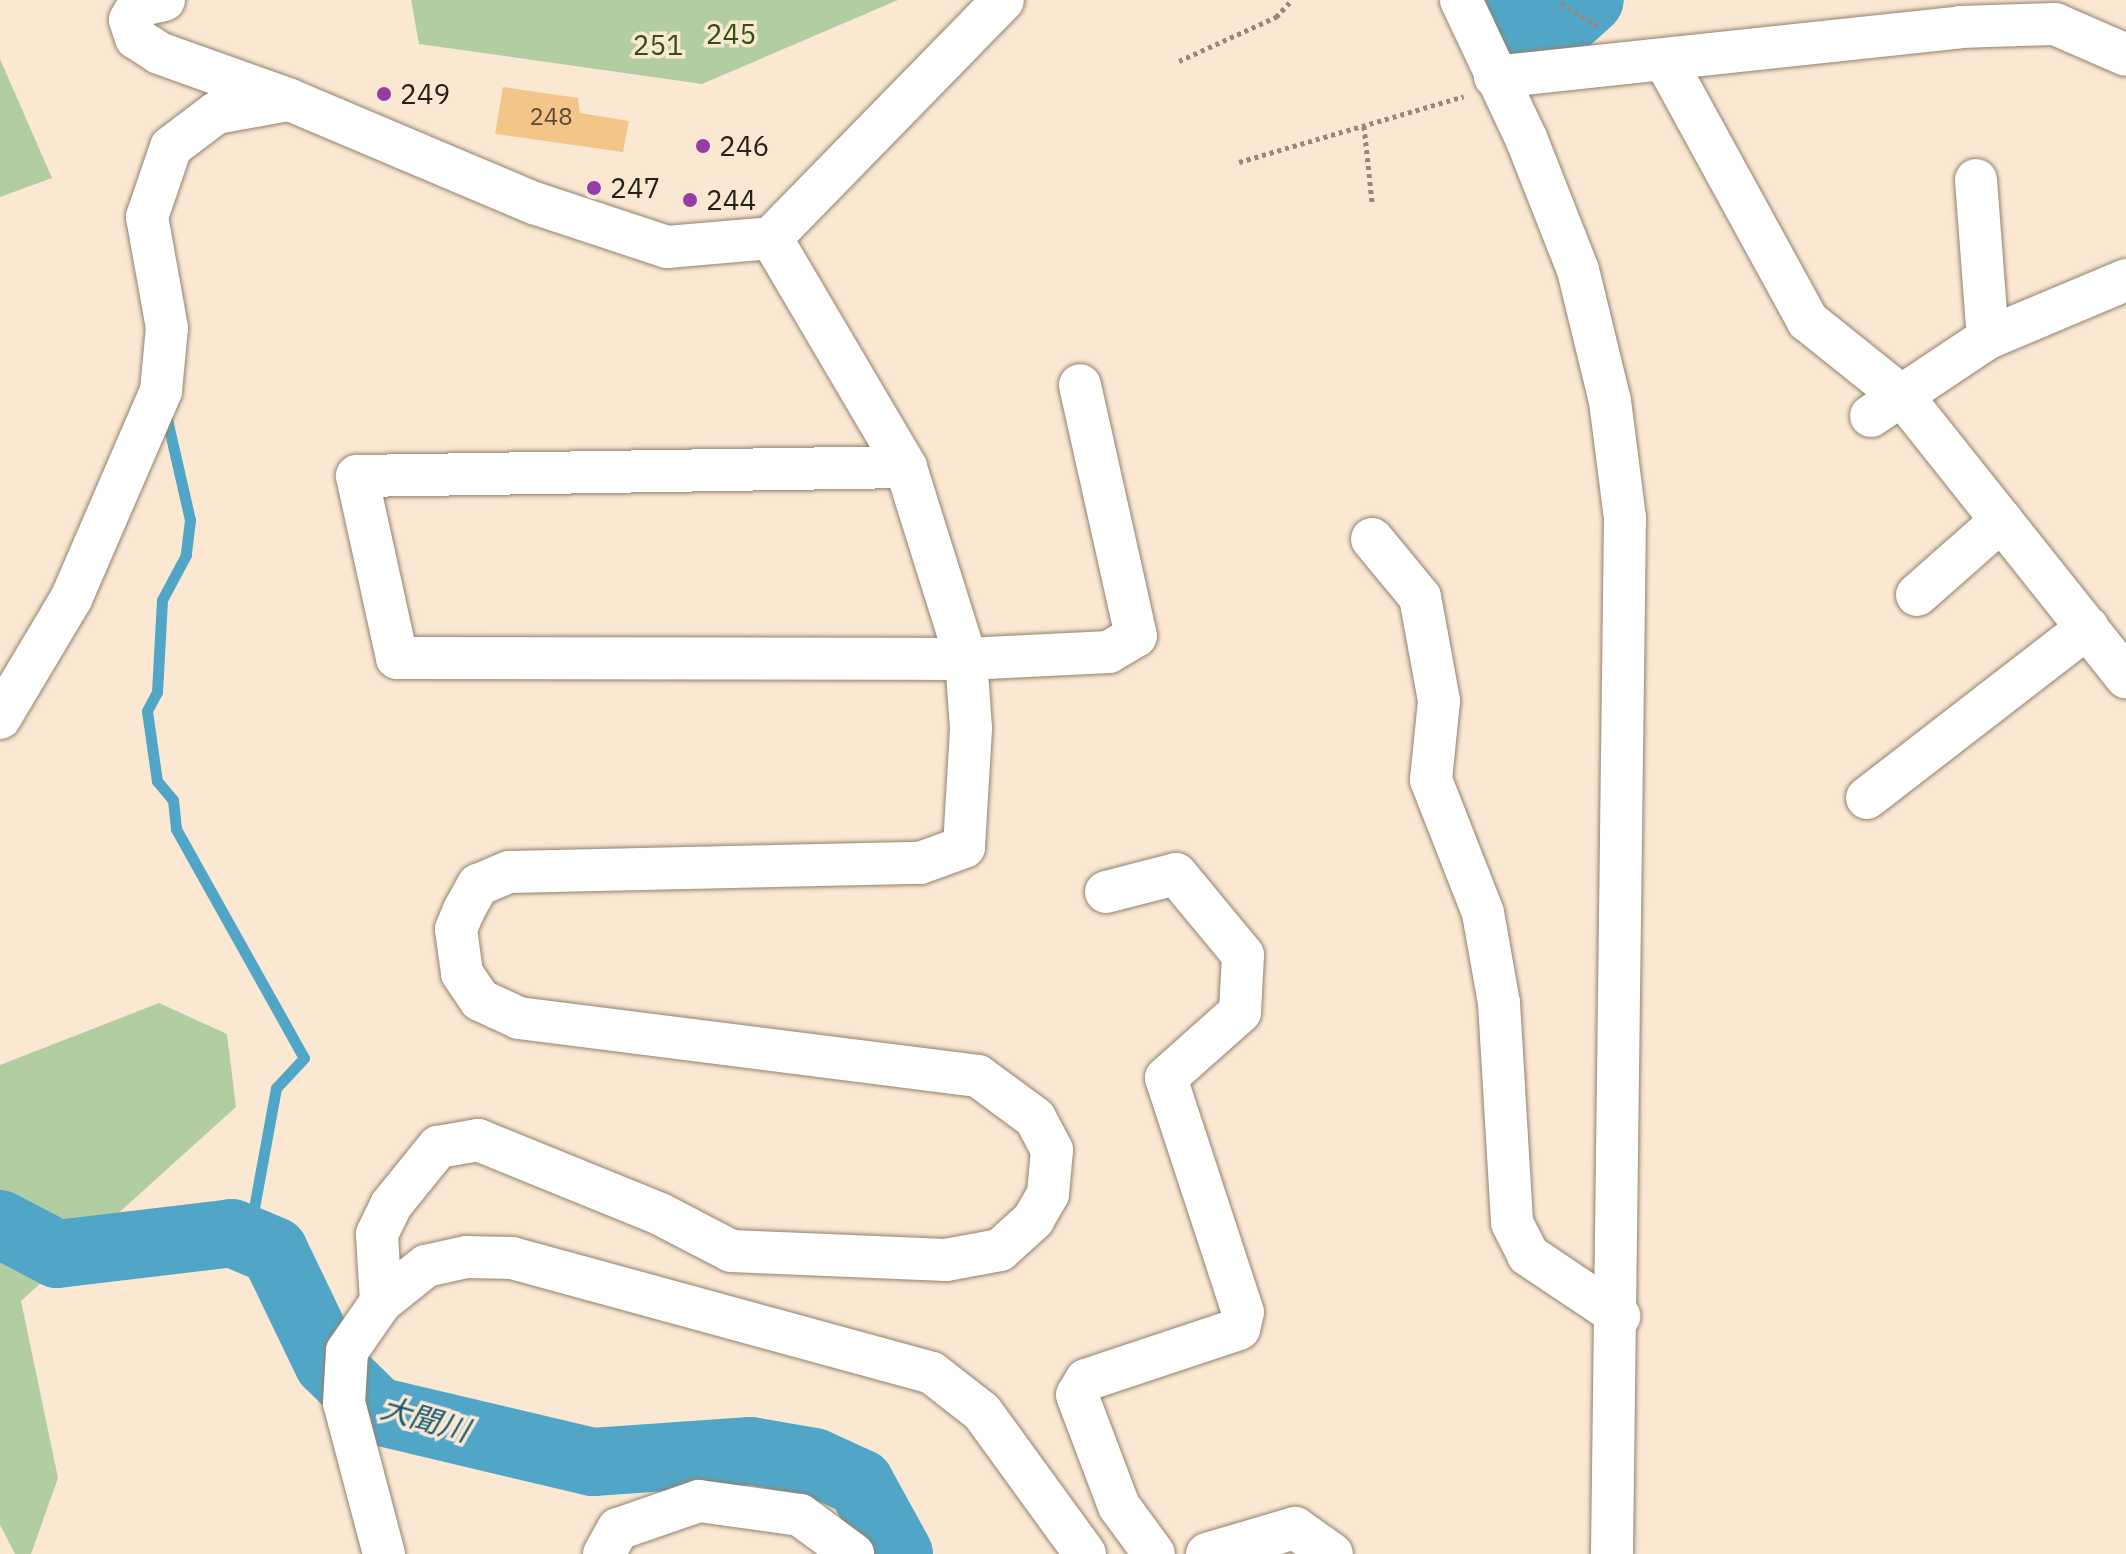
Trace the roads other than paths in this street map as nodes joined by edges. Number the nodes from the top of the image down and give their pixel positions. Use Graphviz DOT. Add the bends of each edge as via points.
graph roads {
  1 [pos="164,0"];
  2 [pos="1003,0"];
  3 [pos="1461,0"];
  4 [pos="2126,55"];
  5 [pos="1666,62"];
  6 [pos="1495,77"];
  7 [pos="290,100"];
  8 [pos="1976,180"];
  9 [pos="771,238"];
  10 [pos="2126,280"];
  11 [pos="1988,338"];
  12 [pos="1080,385"];
  13 [pos="1888,407"];
  14 [pos="906,467"];
  15 [pos="2002,520"];
  16 [pos="1372,539"];
  17 [pos="1917,595"];
  18 [pos="2088,627"];
  19 [pos="966,659"];
  20 [pos="2126,677"];
  21 [pos="0,718"];
  22 [pos="1867,798"];
  23 [pos="1106,892"];
  24 [pos="381,1302"];
  25 [pos="1619,1316"];
  26 [pos="384,1554"];
  27 [pos="604,1554"];
  28 [pos="853,1554"];
  29 [pos="1085,1554"];
  30 [pos="1154,1554"];
  31 [pos="1207,1554"];
  32 [pos="1332,1554"];
  33 [pos="1612,1554"];
  1 -- 7 [label="street" via="138,6 130,20 136,38 159,53"];
  2 -- 9 [label="street"];
  3 -- 6 [label="street"];
  4 -- 5 [label="street" via="2055,24 1960,27"];
  5 -- 6 [label="street"];
  5 -- 13 [label="street" via="1808,321"];
  6 -- 25 [label="street" via="1578,270 1610,401 1625,518"];
  7 -- 9 [label="street" via="534,203 667,247"];
  7 -- 21 [label="street" via="216,113 171,147 147,217 167,328 161,391 71,599"];
  8 -- 11 [label="street"];
  9 -- 14 [label="street"];
  10 -- 11 [label="street"];
  11 -- 13 [label="street"];
  12 -- 19 [label="street" via="1136,636 1109,652"];
  13 -- 15 [label="street"];
  14 -- 19 [label="street"];
  14 -- 19 [label="street" via="357,476 397,658"];
  15 -- 17 [label="street"];
  15 -- 18 [label="street"];
  16 -- 25 [label="street" via="1420,597 1439,701 1431,780 1483,913 1499,1003 1512,1223 1528,1255"];
  18 -- 20 [label="street"];
  18 -- 22 [label="street"];
  19 -- 24 [label="street" via="971,728 964,847 920,863 509,872 478,885 456,929 456,949 462,973 480,1000 519,1018 978,1076 1035,1118 1052,1150 1048,1194 1033,1220 1000,1250 946,1260 731,1251 660,1214 478,1140 438,1147 391,1205 377,1234"];
  23 -- 30 [label="street" via="1176,874 1243,955 1240,1012 1166,1078 1243,1312 1239,1329 1086,1380 1077,1395 1119,1506"];
  24 -- 26 [label="street" via="347,1351 344,1403"];
  24 -- 29 [label="street" via="426,1266 466,1257 512,1258 932,1373 982,1412"];
  25 -- 33 [label="street"];
  27 -- 28 [label="street" via="618,1529 699,1501 800,1515"];
  31 -- 32 [label="street" via="1295,1528"];
}
